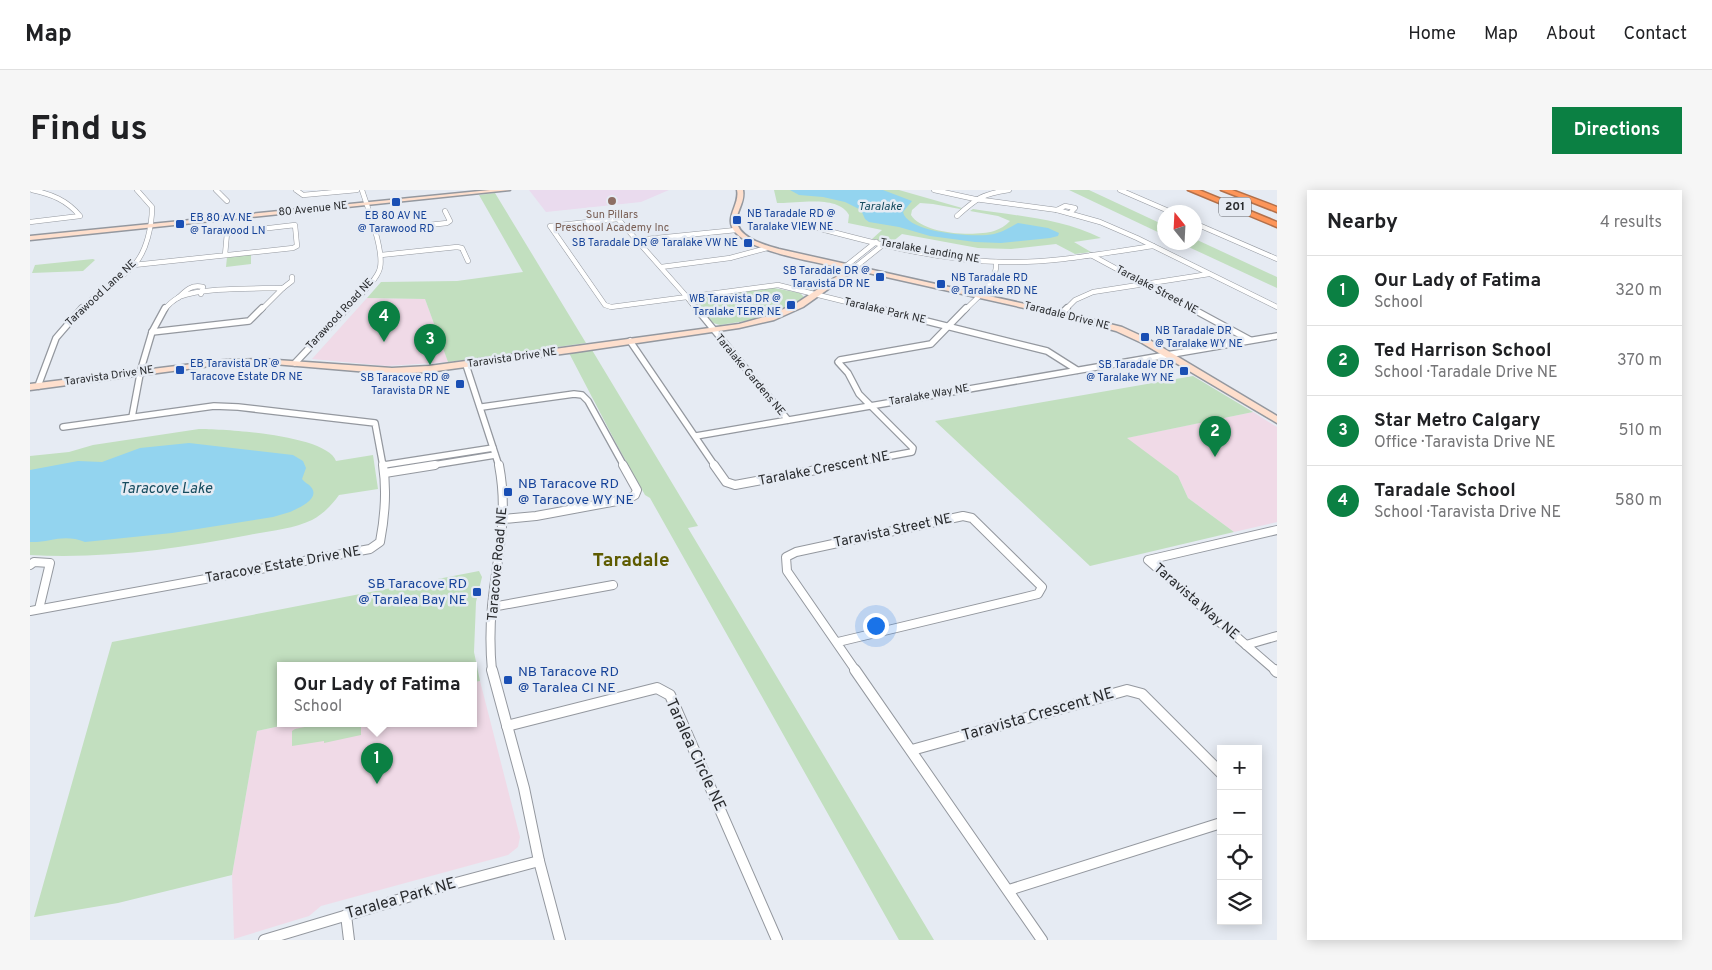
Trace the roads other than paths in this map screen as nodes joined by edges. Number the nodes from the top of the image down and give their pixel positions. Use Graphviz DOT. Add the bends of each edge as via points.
graph roads {
  1 [pos="32,190"];
  2 [pos="137,190"];
  3 [pos="216,190"];
  4 [pos="296,190"];
  5 [pos="357,190"];
  6 [pos="362,190"];
  7 [pos="483,190"];
  8 [pos="507,190"];
  9 [pos="740,190"];
  10 [pos="934,190"];
  11 [pos="1009,190"];
  12 [pos="1120,190"];
  13 [pos="1192,190"];
  14 [pos="1225,190"];
  15 [pos="975,200"];
  16 [pos="226,201"];
  17 [pos="366,203"];
  18 [pos="1157,206"];
  19 [pos="1277,210"];
  20 [pos="445,211"];
  21 [pos="813,213"];
  22 [pos="957,216"];
  23 [pos="30,222"];
  24 [pos="151,224"];
  25 [pos="1277,225"];
  26 [pos="1202,227"];
  27 [pos="736,230"];
  28 [pos="374,231"];
  29 [pos="30,236"];
  30 [pos="637,240"];
  31 [pos="876,242"];
  32 [pos="884,244"];
  33 [pos="1153,246"];
  34 [pos="767,248"];
  35 [pos="225,255"];
  36 [pos="381,255"];
  37 [pos="1090,255"];
  38 [pos="1083,256"];
  39 [pos="1277,260"];
  40 [pos="468,261"];
  41 [pos="996,262"];
  42 [pos="134,265"];
  43 [pos="661,267"];
  44 [pos="850,267"];
  45 [pos="1209,274"];
  46 [pos="292,277"];
  47 [pos="1144,284"];
  48 [pos="1138,285"];
  49 [pos="284,288"];
  50 [pos="201,294"];
  51 [pos="815,295"];
  52 [pos="980,296"];
  53 [pos="686,297"];
  54 [pos="178,298"];
  55 [pos="1277,307"];
  56 [pos="1061,314"];
  57 [pos="950,326"];
  58 [pos="712,329"];
  59 [pos="151,332"];
  60 [pos="1277,336"];
  61 [pos="1250,340"];
  62 [pos="630,341"];
  63 [pos="1242,342"];
  64 [pos="1168,354"];
  65 [pos="295,363"];
  66 [pos="466,365"];
  67 [pos="1077,370"];
  68 [pos="142,372"];
  69 [pos="34,386"];
  70 [pos="871,405"];
  71 [pos="482,407"];
  72 [pos="132,417"];
  73 [pos="788,420"];
  74 [pos="1277,420"];
  75 [pos="63,427"];
  76 [pos="696,436"];
  77 [pos="494,451"];
  78 [pos="385,469"];
  79 [pos="504,519"];
  80 [pos="1277,530"];
  81 [pos="30,565"];
  82 [pos="613,585"];
  83 [pos="492,607"];
  84 [pos="39,609"];
  85 [pos="30,611"];
  86 [pos="1277,636"];
  87 [pos="838,642"];
  88 [pos="1246,645"];
  89 [pos="1277,672"];
  90 [pos="507,726"];
  91 [pos="912,750"];
  92 [pos="1217,769"];
  93 [pos="1217,824"];
  94 [pos="540,861"];
  95 [pos="1009,890"];
  96 [pos="346,915"];
  97 [pos="264,940"];
  98 [pos="349,940"];
  99 [pos="560,940"];
  100 [pos="777,940"];
  101 [pos="1042,940"];
  1 -- 23 [label="street" via="72,205 80,216"];
  2 -- 24 [label="street" via="152,207"];
  3 -- 16 [label="street"];
  4 -- 5 [label="street" via="303,195"];
  6 -- 17 [label="street"];
  7 -- 17 [label="street, 80 Avenue NE"];
  8 -- 17 [label="street, 80 Avenue NE"];
  9 -- 27 [label="street" via="740,206 733,220"];
  10 -- 15 [label="street"];
  11 -- 15 [label="street"];
  12 -- 18 [label="street"];
  13 -- 25 [label="highway, 201"];
  14 -- 19 [label="highway, 201"];
  15 -- 22 [label="street"];
  15 -- 33 [label="street" via="1070,213"];
  17 -- 24 [label="street, 80 Avenue NE"];
  17 -- 28 [label="street"];
  20 -- 28 [label="street" via="450,221 447,223"];
  21 -- 31 [label="street, Taralake Landing NE" via="810,226"];
  24 -- 29 [label="street, 80 Avenue NE"];
  24 -- 42 [label="street, Tarawood Lane NE"];
  26 -- 39 [label="street"];
  27 -- 30 [label="street"];
  27 -- 34 [label="street, Taradale Drive NE"];
  28 -- 36 [label="street"];
  30 -- 43 [label="street, Taralake Gardens NE"];
  30 -- 53 [label="street, Taralake Park NE" via="618,219 550,226 605,305 611,307"];
  31 -- 32 [label="street, Taralake Landing NE"];
  31 -- 44 [label="street"];
  32 -- 41 [label="street, Taralake Landing NE"];
  32 -- 44 [label="street"];
  33 -- 37 [label="street, Taralake Landing NE"];
  33 -- 45 [label="street"];
  34 -- 43 [label="street" via="730,258"];
  34 -- 44 [label="street, Taradale Drive NE"];
  35 -- 35 [label="street" via="297,246 295,225 227,232"];
  35 -- 42 [label="street"];
  36 -- 40 [label="street" via="457,247 462,248"];
  36 -- 65 [label="street, Tarawood Road NE" via="380,270 365,290"];
  37 -- 38 [label="street, Taralake Landing NE"];
  37 -- 47 [label="street, Taralake Street NE"];
  38 -- 41 [label="street, Taralake Landing NE"];
  38 -- 48 [label="street, Taralake Street NE"];
  41 -- 52 [label="street" via="998,272"];
  42 -- 69 [label="street, Tarawood Lane NE" via="86,304 56,338"];
  43 -- 53 [label="street, Taralake Gardens NE"];
  44 -- 51 [label="street, Taravista Drive NE" via="844,276"];
  44 -- 52 [label="street, Taradale Drive NE"];
  45 -- 47 [label="street"];
  45 -- 55 [label="street"];
  46 -- 49 [label="street" via="292,282"];
  47 -- 48 [label="street"];
  47 -- 61 [label="street, Taralake Street NE"];
  48 -- 56 [label="street" via="1082,296"];
  48 -- 63 [label="street, Taralake Street NE"];
  49 -- 50 [label="street"];
  49 -- 59 [label="street" via="249,321"];
  50 -- 54 [label="street"];
  50 -- 54 [label="street" via="203,287 195,286"];
  51 -- 53 [label="street, Taralake Park NE" via="778,285"];
  51 -- 57 [label="street, Taralake Park NE"];
  51 -- 58 [label="street, Taravista Drive NE" via="771,318"];
  52 -- 56 [label="street, Taradale Drive NE"];
  52 -- 57 [label="street"];
  53 -- 58 [label="street, Taralake Gardens NE"];
  54 -- 59 [label="street" via="154,323"];
  56 -- 64 [label="street, Taradale Drive NE" via="1119,329"];
  57 -- 67 [label="street, Taralake Park NE" via="1047,350"];
  57 -- 70 [label="street" via="931,344 840,360 838,362 859,394"];
  58 -- 62 [label="street, Taravista Drive NE"];
  58 -- 73 [label="street, Taralake Gardens NE"];
  59 -- 68 [label="street"];
  60 -- 61 [label="street, Taralake Way NE"];
  61 -- 63 [label="street, Taralake Way NE"];
  62 -- 66 [label="street, Taravista Drive NE"];
  62 -- 76 [label="street"];
  63 -- 64 [label="street, Taralake Way NE"];
  64 -- 67 [label="street, Taralake Way NE"];
  64 -- 74 [label="street, Taradale Drive NE"];
  65 -- 66 [label="street, Taravista Drive NE" via="392,371"];
  65 -- 68 [label="street, Taravista Drive NE" via="225,362"];
  66 -- 71 [label="street, Taracove Road NE"];
  67 -- 70 [label="street, Taralake Way NE"];
  68 -- 69 [label="street, Taravista Drive NE"];
  68 -- 72 [label="street"];
  70 -- 73 [label="street, Taralake Way NE"];
  70 -- 76 [label="street, Taralake Crescent NE" via="913,448 912,452 735,485 726,482"];
  71 -- 77 [label="street, Taracove Road NE"];
  71 -- 79 [label="street" via="582,395 636,490 635,495 628,499"];
  72 -- 75 [label="street"];
  72 -- 78 [label="street, Taracove Estate Drive NE" via="230,406 375,423"];
  73 -- 76 [label="street, Taralake Way NE"];
  77 -- 78 [label="street"];
  77 -- 79 [label="street, Taracove Road NE" via="504,490"];
  78 -- 84 [label="street, Taracove Estate Drive NE" via="387,493 382,532 380,542 370,549"];
  79 -- 83 [label="street, Taracove Road NE"];
  80 -- 88 [label="street, Taravista Way NE" via="1148,560"];
  81 -- 84 [label="street" via="34,562 50,563"];
  82 -- 83 [label="street"];
  83 -- 90 [label="street, Taracove Road NE" via="492,670"];
  84 -- 85 [label="street, Taracove Estate Drive NE"];
  86 -- 88 [label="street"];
  87 -- 87 [label="street, Taravista Street NE" via="1038,594 1042,587 972,518 963,516 796,552 786,557 787,571"];
  87 -- 91 [label="street, Taravista Street NE"];
  88 -- 89 [label="street, Taravista Way NE"];
  90 -- 94 [label="street, Taracove Road NE"];
  90 -- 100 [label="street, Taralea Circle NE" via="656,688 670,695"];
  91 -- 92 [label="street, Taravista Crescent NE" via="1127,690 1142,694"];
  91 -- 95 [label="street, Taravista Street NE"];
  93 -- 95 [label="street"];
  94 -- 96 [label="street, Taralea Park NE"];
  94 -- 99 [label="street, Taracove Road NE"];
  95 -- 101 [label="street, Taravista Street NE"];
  96 -- 97 [label="street, Taralea Park NE"];
  96 -- 98 [label="street"];
}
